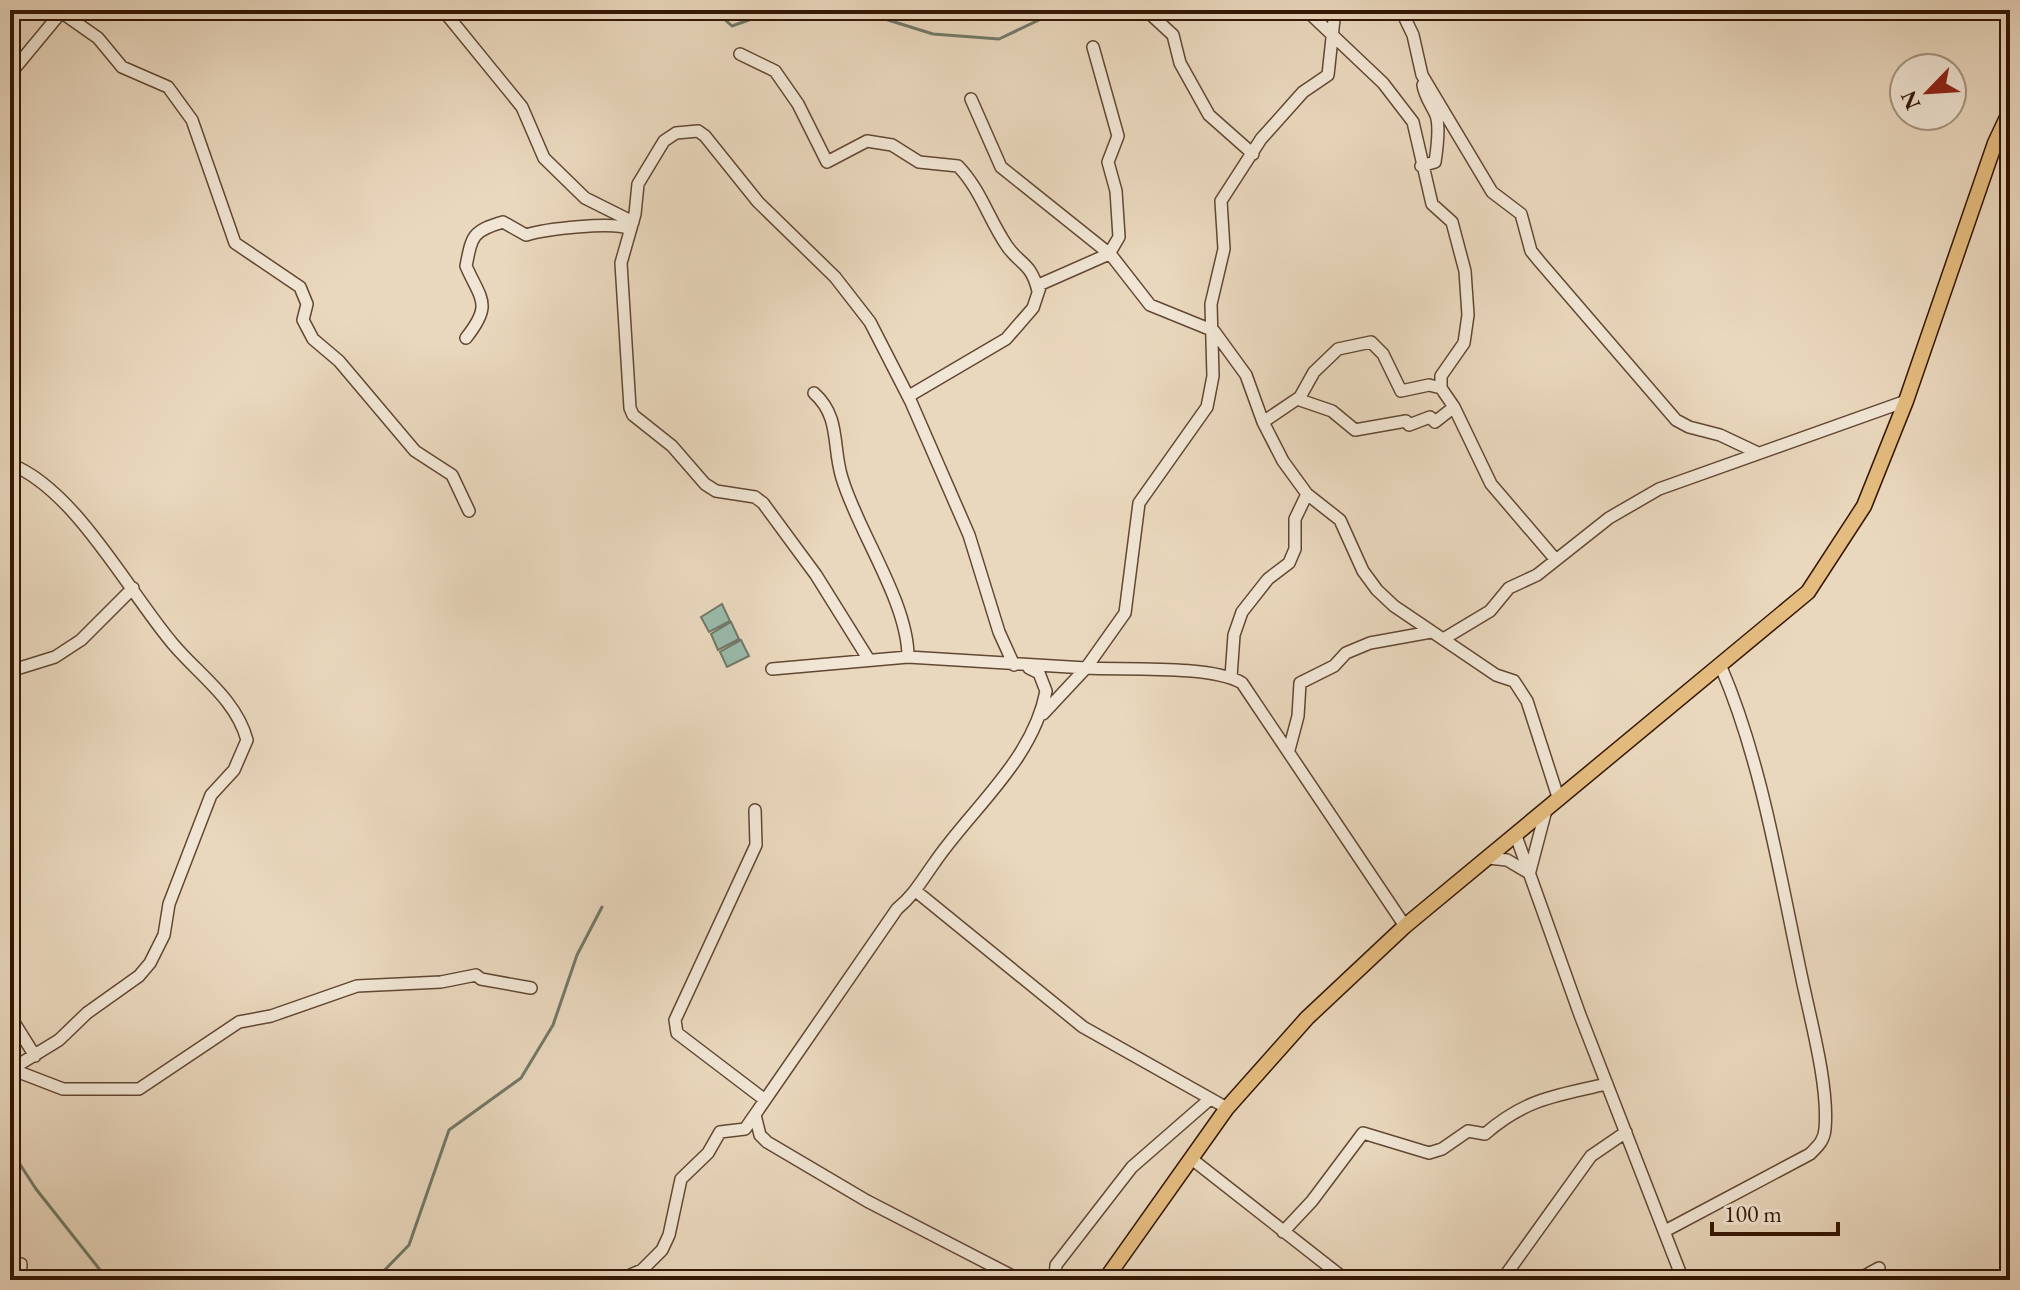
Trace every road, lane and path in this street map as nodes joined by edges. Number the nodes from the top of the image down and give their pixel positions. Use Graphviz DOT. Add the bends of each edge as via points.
graph roads {
  1 [pos="443,10"];
  2 [pos="1306,10"];
  3 [pos="1335,10"];
  4 [pos="1401,10"];
  5 [pos="62,11"];
  6 [pos="1148,12"];
  7 [pos="1331,38"];
  8 [pos="1093,47"];
  9 [pos="740,54"];
  10 [pos="10,74"];
  11 [pos="1422,75"];
  12 [pos="971,99"];
  13 [pos="2010,111"];
  14 [pos="1253,154"];
  15 [pos="1421,166"];
  16 [pos="631,226"];
  17 [pos="1109,254"];
  18 [pos="1038,291"];
  19 [pos="1214,331"];
  20 [pos="466,338"];
  21 [pos="1441,388"];
  22 [pos="814,393"];
  23 [pos="909,396"];
  24 [pos="1297,399"];
  25 [pos="1906,401"];
  26 [pos="1454,407"];
  27 [pos="1263,422"];
  28 [pos="1756,452"];
  29 [pos="10,464"];
  30 [pos="1307,494"];
  31 [pos="469,511"];
  32 [pos="1556,560"];
  33 [pos="133,588"];
  34 [pos="1431,632"];
  35 [pos="1445,638"];
  36 [pos="908,657"];
  37 [pos="869,660"];
  38 [pos="1019,666"];
  39 [pos="1721,667"];
  40 [pos="1086,668"];
  41 [pos="772,669"];
  42 [pos="10,671"];
  43 [pos="1231,677"];
  44 [pos="1033,727"];
  45 [pos="1289,750"];
  46 [pos="1553,805"];
  47 [pos="755,810"];
  48 [pos="1516,836"];
  49 [pos="1488,858"];
  50 [pos="1529,873"];
  51 [pos="917,892"];
  52 [pos="1405,926"];
  53 [pos="531,988"];
  54 [pos="10,1016"];
  55 [pos="35,1056"];
  56 [pos="11,1070"];
  57 [pos="1607,1084"];
  58 [pos="1210,1099"];
  59 [pos="765,1100"];
  60 [pos="1227,1108"];
  61 [pos="755,1115"];
  62 [pos="1626,1132"];
  63 [pos="1193,1160"];
  64 [pos="1665,1231"];
  65 [pos="1283,1232"];
  66 [pos="21,1264"];
  67 [pos="1879,1268"];
  68 [pos="20,1280"];
  69 [pos="619,1280"];
  70 [pos="1020,1280"];
  71 [pos="1055,1280"];
  72 [pos="1105,1280"];
  73 [pos="1346,1280"];
  74 [pos="1502,1280"];
  75 [pos="1683,1280"];
  76 [pos="1857,1280"];
  1 -- 16 [label="street" via="522,107 544,158 585,198"];
  2 -- 7 [label="street"];
  3 -- 7 [label="street"];
  4 -- 11 [label="street"];
  5 -- 10 [label="street"];
  5 -- 31 [label="street" via="98,38 122,67 168,87 192,120 235,243 300,287 307,304 303,320 313,339 339,361 415,451 452,475"];
  6 -- 14 [label="street" via="1173,35 1180,63 1209,115"];
  7 -- 14 [label="street" via="1328,75 1303,92"];
  7 -- 15 [label="street" via="1383,83 1407,113"];
  8 -- 17 [label="street" via="1118,136 1108,162 1119,237"];
  9 -- 18 [label="street" via="775,71 827,162 867,141 892,145 919,162 958,166 1007,246 1026,263"];
  11 -- 15 [label="street" via="1425,98 1437,117 1435,162"];
  11 -- 28 [label="street" via="1492,192 1521,214 1531,251 1676,420"];
  12 -- 17 [label="street" via="1001,167"];
  13 -- 25 [label="main road"];
  14 -- 19 [label="street" via="1221,201 1224,249 1211,304"];
  15 -- 21 [label="street" via="1432,204 1457,232 1465,271 1464,343 1441,376"];
  16 -- 20 [label="street" via="570,226 526,235 502,222 479,231 470,240 466,266 480,289 480,318"];
  16 -- 23 [label="street" via="638,184 657,150 676,133 698,131 758,202 835,277 870,322"];
  16 -- 37 [label="street" via="621,263 633,415 672,446 705,484 763,503"];
  17 -- 18 [label="street" via="1049,278"];
  17 -- 19 [label="street" via="1150,305"];
  18 -- 23 [label="street" via="1033,308 1006,339"];
  19 -- 27 [label="street" via="1246,375"];
  19 -- 40 [label="street" via="1207,407 1139,503 1125,613"];
  21 -- 24 [label="street" via="1401,391 1371,342 1338,349"];
  21 -- 26 [label="street"];
  22 -- 36 [label="street" via="831,416 841,478 885,577"];
  23 -- 38 [label="street" via="969,535 999,632"];
  24 -- 26 [label="street" via="1332,411 1355,430 1406,421 1409,425 1430,417 1435,422"];
  24 -- 27 [label="street"];
  25 -- 28 [label="street"];
  25 -- 39 [label="main road" via="1864,506 1833,557 1808,592"];
  26 -- 32 [label="street" via="1491,484"];
  27 -- 30 [label="street"];
  28 -- 32 [label="street" via="1659,489 1609,518"];
  29 -- 33 [label="street" via="65,502"];
  30 -- 34 [label="street" via="1340,520 1377,590"];
  30 -- 43 [label="street" via="1295,519 1295,549 1289,563 1268,579 1242,612 1234,635"];
  32 -- 35 [label="street" via="1509,588 1490,611"];
  33 -- 42 [label="street" via="68,648"];
  33 -- 55 [label="street" via="174,646 225,699 247,740 234,770 211,795 150,963"];
  34 -- 35 [label="street"];
  34 -- 45 [label="street" via="1377,640 1300,683"];
  35 -- 46 [label="street" via="1521,690"];
  36 -- 37 [label="street"];
  36 -- 38 [label="street"];
  37 -- 41 [label="street"];
  38 -- 40 [label="street"];
  38 -- 44 [label="street" via="1039,673 1046,691"];
  39 -- 46 [label="main road"];
  39 -- 64 [label="street" via="1743,724 1795,946 1818,1055 1825,1128 1822,1143 1810,1154"];
  40 -- 43 [label="street"];
  40 -- 44 [label="street"];
  43 -- 45 [label="street" via="1252,693"];
  44 -- 51 [label="street" via="1016,759"];
  45 -- 52 [label="street"];
  46 -- 48 [label="main road"];
  46 -- 50 [label="street" via="1532,852"];
  47 -- 59 [label="street" via="756,845 675,1020 677,1033"];
  48 -- 49 [label="main road"];
  48 -- 50 [label="street"];
  49 -- 50 [label="street" via="1507,860"];
  49 -- 52 [label="main road"];
  50 -- 57 [label="street"];
  51 -- 58 [label="street" via="1083,1027"];
  51 -- 59 [label="street" via="897,909"];
  52 -- 60 [label="main road" via="1307,1018"];
  53 -- 56 [label="street" via="476,975 357,986 228,1027 139,1089 63,1089"];
  54 -- 55 [label="street"];
  55 -- 56 [label="street"];
  57 -- 62 [label="street"];
  57 -- 65 [label="street" via="1531,1103 1511,1111 1485,1134 1468,1131 1429,1153 1363,1133"];
  58 -- 60 [label="street"];
  58 -- 71 [label="street" via="1132,1167 1056,1265"];
  59 -- 61 [label="street"];
  60 -- 63 [label="main road"];
  61 -- 69 [label="street" via="743,1130 720,1132 708,1153 681,1179 662,1250 642,1270"];
  61 -- 70 [label="street" via="767,1142"];
  62 -- 64 [label="street"];
  62 -- 74 [label="street" via="1591,1156"];
  63 -- 65 [label="street"];
  63 -- 72 [label="main road"];
  64 -- 75 [label="street"];
  65 -- 73 [label="street"];
  66 -- 68 [label="street"];
  67 -- 76 [label="street"];
}
